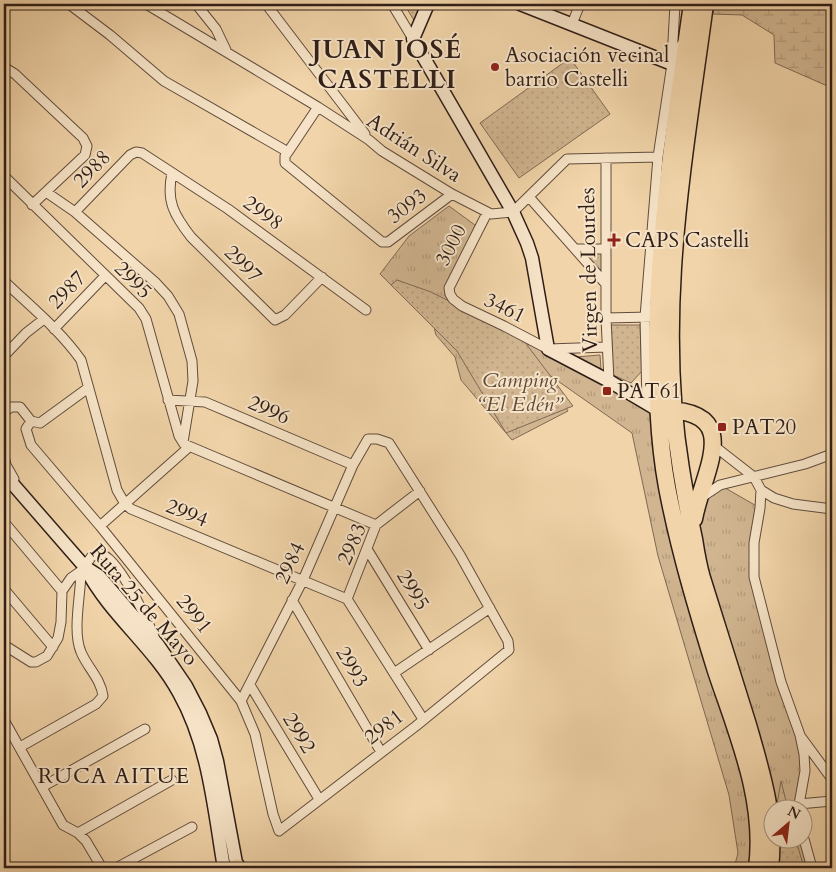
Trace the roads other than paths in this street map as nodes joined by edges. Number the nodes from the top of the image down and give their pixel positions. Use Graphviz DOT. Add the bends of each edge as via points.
graph roads {
  1 [pos="69,4"];
  2 [pos="146,4"];
  3 [pos="196,4"];
  4 [pos="266,4"];
  5 [pos="392,4"];
  6 [pos="428,4"];
  7 [pos="520,4"];
  8 [pos="580,4"];
  9 [pos="674,4"];
  10 [pos="692,4"];
  11 [pos="705,4"];
  12 [pos="572,24"];
  13 [pos="688,35"];
  14 [pos="413,39"];
  15 [pos="226,50"];
  16 [pos="672,64"];
  17 [pos="4,70"];
  18 [pos="318,107"];
  19 [pos="369,140"];
  20 [pos="136,152"];
  21 [pos="288,152"];
  22 [pos="658,156"];
  23 [pos="606,158"];
  24 [pos="172,172"];
  25 [pos="4,176"];
  26 [pos="46,192"];
  27 [pos="452,194"];
  28 [pos="529,197"];
  29 [pos="32,205"];
  30 [pos="75,212"];
  31 [pos="513,212"];
  32 [pos="487,213"];
  33 [pos="576,249"];
  34 [pos="605,249"];
  35 [pos="105,276"];
  36 [pos="322,278"];
  37 [pos="4,281"];
  38 [pos="605,283"];
  39 [pos="450,294"];
  40 [pos="366,310"];
  41 [pos="651,317"];
  42 [pos="606,318"];
  43 [pos="44,319"];
  44 [pos="54,329"];
  45 [pos="607,348"];
  46 [pos="548,349"];
  47 [pos="4,356"];
  48 [pos="609,381"];
  49 [pos="88,388"];
  50 [pos="4,392"];
  51 [pos="4,396"];
  52 [pos="168,400"];
  53 [pos="191,401"];
  54 [pos="659,408"];
  55 [pos="4,412"];
  56 [pos="31,421"];
  57 [pos="186,444"];
  58 [pos="713,446"];
  59 [pos="832,454"];
  60 [pos="4,456"];
  61 [pos="353,465"];
  62 [pos="4,474"];
  63 [pos="754,477"];
  64 [pos="761,490"];
  65 [pos="420,491"];
  66 [pos="24,497"];
  67 [pos="698,501"];
  68 [pos="125,504"];
  69 [pos="335,508"];
  70 [pos="832,509"];
  71 [pos="4,522"];
  72 [pos="376,525"];
  73 [pos="100,526"];
  74 [pos="693,533"];
  75 [pos="367,549"];
  76 [pos="83,569"];
  77 [pos="303,580"];
  78 [pos="4,588"];
  79 [pos="62,591"];
  80 [pos="347,599"];
  81 [pos="292,600"];
  82 [pos="490,608"];
  83 [pos="4,645"];
  84 [pos="158,645"];
  85 [pos="53,647"];
  86 [pos="429,650"];
  87 [pos="394,673"];
  88 [pos="250,685"];
  89 [pos="241,701"];
  90 [pos="422,719"];
  91 [pos="4,720"];
  92 [pos="145,729"];
  93 [pos="800,735"];
  94 [pos="20,746"];
  95 [pos="381,752"];
  96 [pos="832,778"];
  97 [pos="172,780"];
  98 [pos="42,787"];
  99 [pos="319,799"];
  100 [pos="800,800"];
  101 [pos="832,801"];
  102 [pos="814,804"];
  103 [pos="192,826"];
  104 [pos="279,831"];
  105 [pos="78,833"];
  106 [pos="807,850"];
  107 [pos="101,868"];
  108 [pos="116,868"];
  109 [pos="233,868"];
  110 [pos="757,868"];
  111 [pos="770,868"];
  112 [pos="812,868"];
  1 -- 21 [label="street" via="164,81"];
  2 -- 15 [label="street, Adrián Silva"];
  3 -- 15 [label="street" via="216,29"];
  4 -- 19 [label="street"];
  5 -- 14 [label="street"];
  6 -- 14 [label="main road"];
  7 -- 12 [label="main road"];
  8 -- 12 [label="street"];
  9 -- 16 [label="street"];
  10 -- 13 [label="highway"];
  11 -- 54 [label="highway" via="675,228 670,317"];
  12 -- 16 [label="main road"];
  13 -- 16 [label="street"];
  13 -- 41 [label="highway"];
  14 -- 31 [label="main road"];
  15 -- 18 [label="street, Adrián Silva"];
  16 -- 22 [label="street"];
  17 -- 26 [label="street" via="16,74 83,138 87,146 85,155"];
  18 -- 19 [label="street, Adrián Silva"];
  18 -- 21 [label="street"];
  19 -- 27 [label="street, Adrián Silva"];
  20 -- 24 [label="street, 2998"];
  20 -- 30 [label="street, 2988"];
  21 -- 27 [label="street, 3093" via="285,163 382,242 388,242"];
  22 -- 23 [label="street"];
  22 -- 41 [label="street"];
  23 -- 28 [label="street" via="567,159"];
  23 -- 34 [label="street, Virgen de Lourdes"];
  24 -- 36 [label="street, 2998"];
  24 -- 36 [label="street, 2997" via="171,202 182,225 275,320 285,316"];
  25 -- 29 [label="street, 2995"];
  26 -- 29 [label="street"];
  26 -- 30 [label="street, 2995"];
  27 -- 32 [label="street, Adrián Silva"];
  28 -- 31 [label="street"];
  28 -- 33 [label="street"];
  29 -- 35 [label="street, 2995"];
  30 -- 53 [label="street, 2995" via="140,267 168,296 179,314 192,361 194,382"];
  31 -- 32 [label="street"];
  31 -- 46 [label="main road" via="532,258"];
  32 -- 39 [label="street, 3000" via="449,288"];
  33 -- 34 [label="street"];
  33 -- 38 [label="street"];
  34 -- 38 [label="street, Virgen de Lourdes"];
  35 -- 44 [label="street, 2987"];
  35 -- 52 [label="street, 2995" via="139,308 146,319"];
  36 -- 40 [label="street, 2998"];
  37 -- 43 [label="street"];
  38 -- 42 [label="street, Virgen de Lourdes"];
  39 -- 46 [label="street, 3461" via="462,306"];
  41 -- 42 [label="street"];
  41 -- 54 [label="highway"];
  42 -- 45 [label="street, Virgen de Lourdes"];
  43 -- 44 [label="street"];
  43 -- 47 [label="street, 2987"];
  44 -- 49 [label="street" via="81,360"];
  45 -- 46 [label="street"];
  45 -- 48 [label="street, Virgen de Lourdes"];
  46 -- 48 [label="main road"];
  48 -- 54 [label="main road"];
  49 -- 56 [label="street" via="49,418 40,423"];
  49 -- 68 [label="street" via="117,490"];
  50 -- 51 [label="street"];
  52 -- 53 [label="street, 2996"];
  52 -- 57 [label="street, 2995" via="178,436"];
  53 -- 57 [label="street, 2995"];
  53 -- 61 [label="street, 2996" via="205,402"];
  54 -- 58 [label="highway" via="692,413 701,418 711,431"];
  54 -- 74 [label="highway"];
  54 -- 110 [label="highway" via="667,487 690,589 754,796 758,826"];
  55 -- 56 [label="street" via="11,407 20,407"];
  56 -- 73 [label="street, 2991" via="26,430 31,445"];
  57 -- 68 [label="street"];
  57 -- 69 [label="street"];
  58 -- 63 [label="street"];
  58 -- 67 [label="highway"];
  59 -- 63 [label="street"];
  60 -- 66 [label="street"];
  61 -- 65 [label="street, 2984" via="368,440 389,443"];
  61 -- 69 [label="street, 2984"];
  62 -- 66 [label="main road, Ruta 25 de Mayo"];
  63 -- 64 [label="street"];
  63 -- 67 [label="street" via="720,485"];
  64 -- 70 [label="street" via="785,502"];
  64 -- 93 [label="street" via="754,543 754,577 781,682"];
  65 -- 72 [label="street, 2983"];
  65 -- 82 [label="street"];
  66 -- 76 [label="main road, Ruta 25 de Mayo"];
  67 -- 74 [label="highway"];
  68 -- 73 [label="street"];
  68 -- 77 [label="street, 2994"];
  69 -- 72 [label="street"];
  69 -- 77 [label="street, 2984"];
  71 -- 79 [label="street"];
  72 -- 75 [label="street, 2983"];
  73 -- 89 [label="street, 2991"];
  74 -- 111 [label="highway" via="701,575 768,799"];
  75 -- 80 [label="street, 2983"];
  75 -- 86 [label="street, 2995"];
  76 -- 79 [label="street"];
  76 -- 84 [label="main road, Ruta 25 de Mayo" via="99,576"];
  76 -- 84 [label="street" via="92,556 100,554 107,557 131,589"];
  76 -- 94 [label="street" via="78,603 78,641 102,687 102,696 96,704"];
  76 -- 109 [label="main road" via="179,692 201,742"];
  77 -- 80 [label="street, 2994"];
  77 -- 81 [label="street, 2984"];
  78 -- 85 [label="street"];
  79 -- 85 [label="street" via="61,622"];
  80 -- 87 [label="street"];
  81 -- 88 [label="street, 2984"];
  81 -- 95 [label="street, 2993"];
  82 -- 86 [label="street"];
  82 -- 90 [label="street, 2981" via="510,650"];
  83 -- 85 [label="street" via="31,662 47,656"];
  84 -- 109 [label="main road, Ruta 25 de Mayo" via="186,686 211,739"];
  86 -- 87 [label="street"];
  87 -- 90 [label="street"];
  88 -- 89 [label="street, 2984"];
  88 -- 99 [label="street, 2992"];
  89 -- 104 [label="street, 2991" via="254,734"];
  90 -- 95 [label="street, 2981"];
  91 -- 94 [label="street"];
  92 -- 98 [label="street"];
  93 -- 96 [label="street"];
  93 -- 100 [label="street" via="804,771"];
  94 -- 98 [label="street"];
  95 -- 99 [label="street, 2981"];
  97 -- 105 [label="street"];
  98 -- 105 [label="street" via="63,825"];
  99 -- 104 [label="street, 2981"];
  101 -- 102 [label="street"];
  103 -- 108 [label="street"];
  105 -- 107 [label="street"];
  106 -- 112 [label="street"];
}
